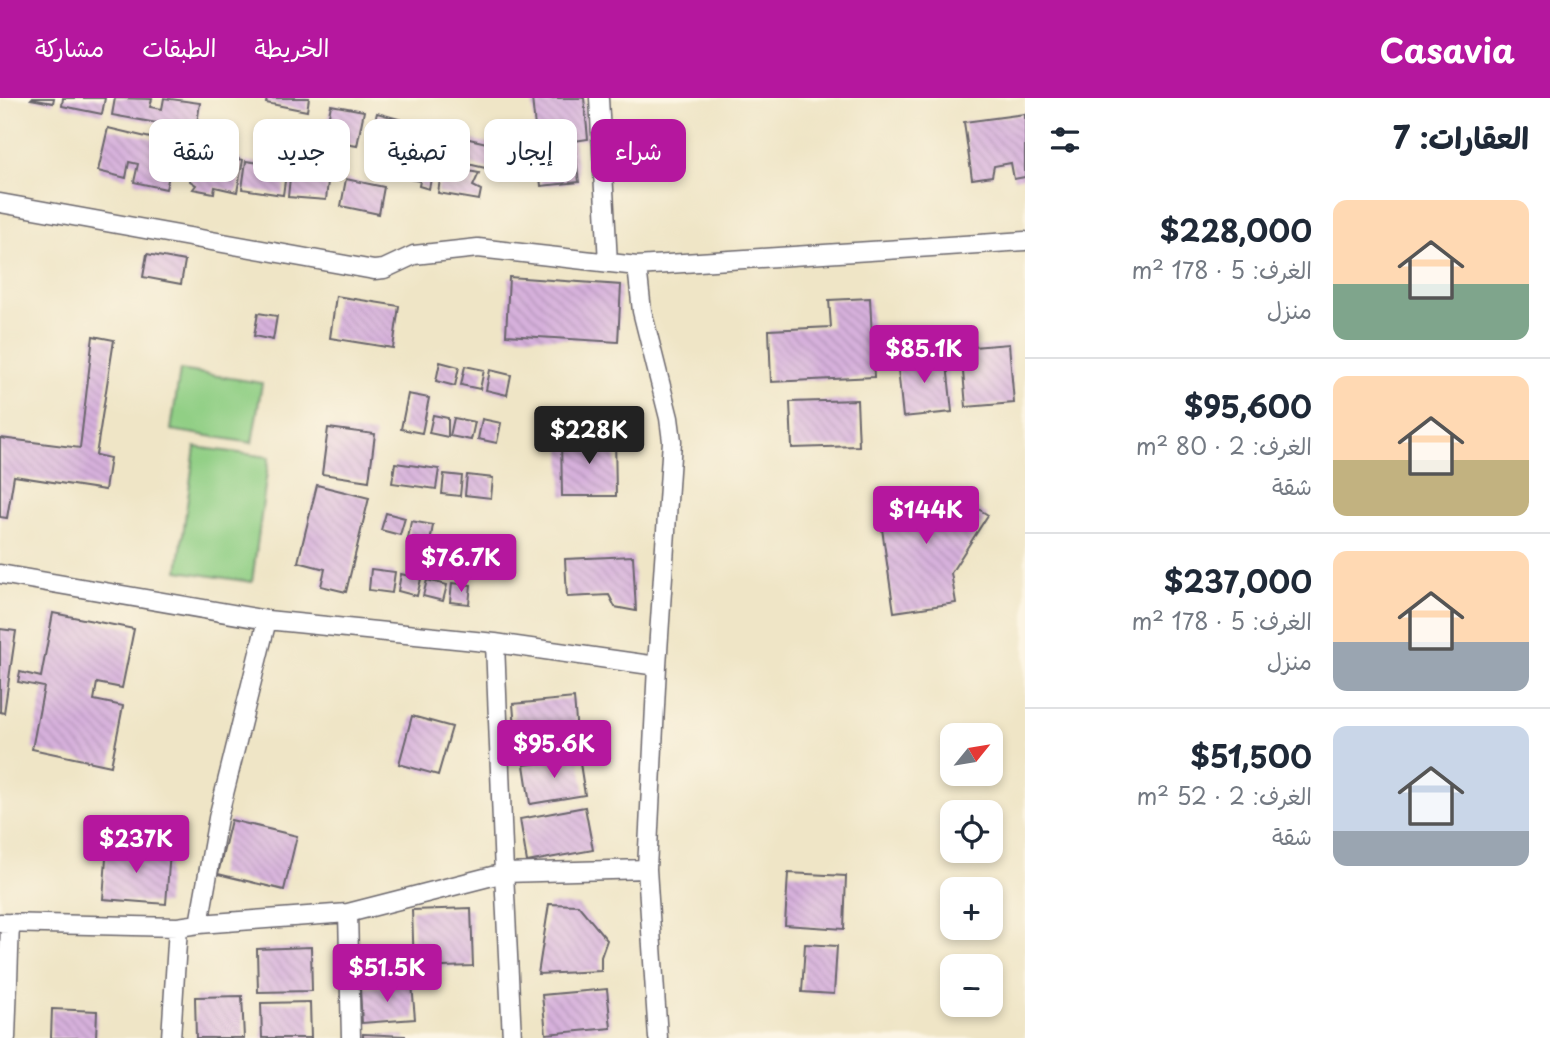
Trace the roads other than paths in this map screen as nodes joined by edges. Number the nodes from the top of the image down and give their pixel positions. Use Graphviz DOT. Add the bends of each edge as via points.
graph roads {
  1 [pos="599,98"];
  2 [pos="0,203"];
  3 [pos="1025,241"];
  4 [pos="608,263"];
  5 [pos="637,266"];
  6 [pos="0,574"];
  7 [pos="267,620"];
  8 [pos="495,643"];
  9 [pos="657,666"];
  10 [pos="647,869"];
  11 [pos="503,873"];
  12 [pos="348,913"];
  13 [pos="5,923"];
  14 [pos="198,924"];
  15 [pos="178,927"];
  16 [pos="6,1038"];
  17 [pos="171,1038"];
  18 [pos="351,1038"];
  19 [pos="512,1038"];
  20 [pos="658,1038"];
  1 -- 4 [label="street"];
  2 -- 4 [label="street" via="374,270 414,255 478,248"];
  3 -- 5 [label="street"];
  4 -- 5 [label="street"];
  5 -- 9 [label="street" via="642,311 672,440"];
  6 -- 7 [label="street"];
  7 -- 8 [label="street"];
  7 -- 14 [label="street" via="218,818"];
  8 -- 9 [label="street"];
  8 -- 11 [label="street"];
  9 -- 10 [label="street"];
  10 -- 11 [label="street"];
  10 -- 20 [label="street"];
  11 -- 12 [label="street"];
  11 -- 19 [label="street"];
  12 -- 14 [label="street"];
  12 -- 18 [label="street"];
  13 -- 15 [label="street"];
  13 -- 16 [label="street"];
  14 -- 15 [label="street"];
  15 -- 17 [label="street"];
}
